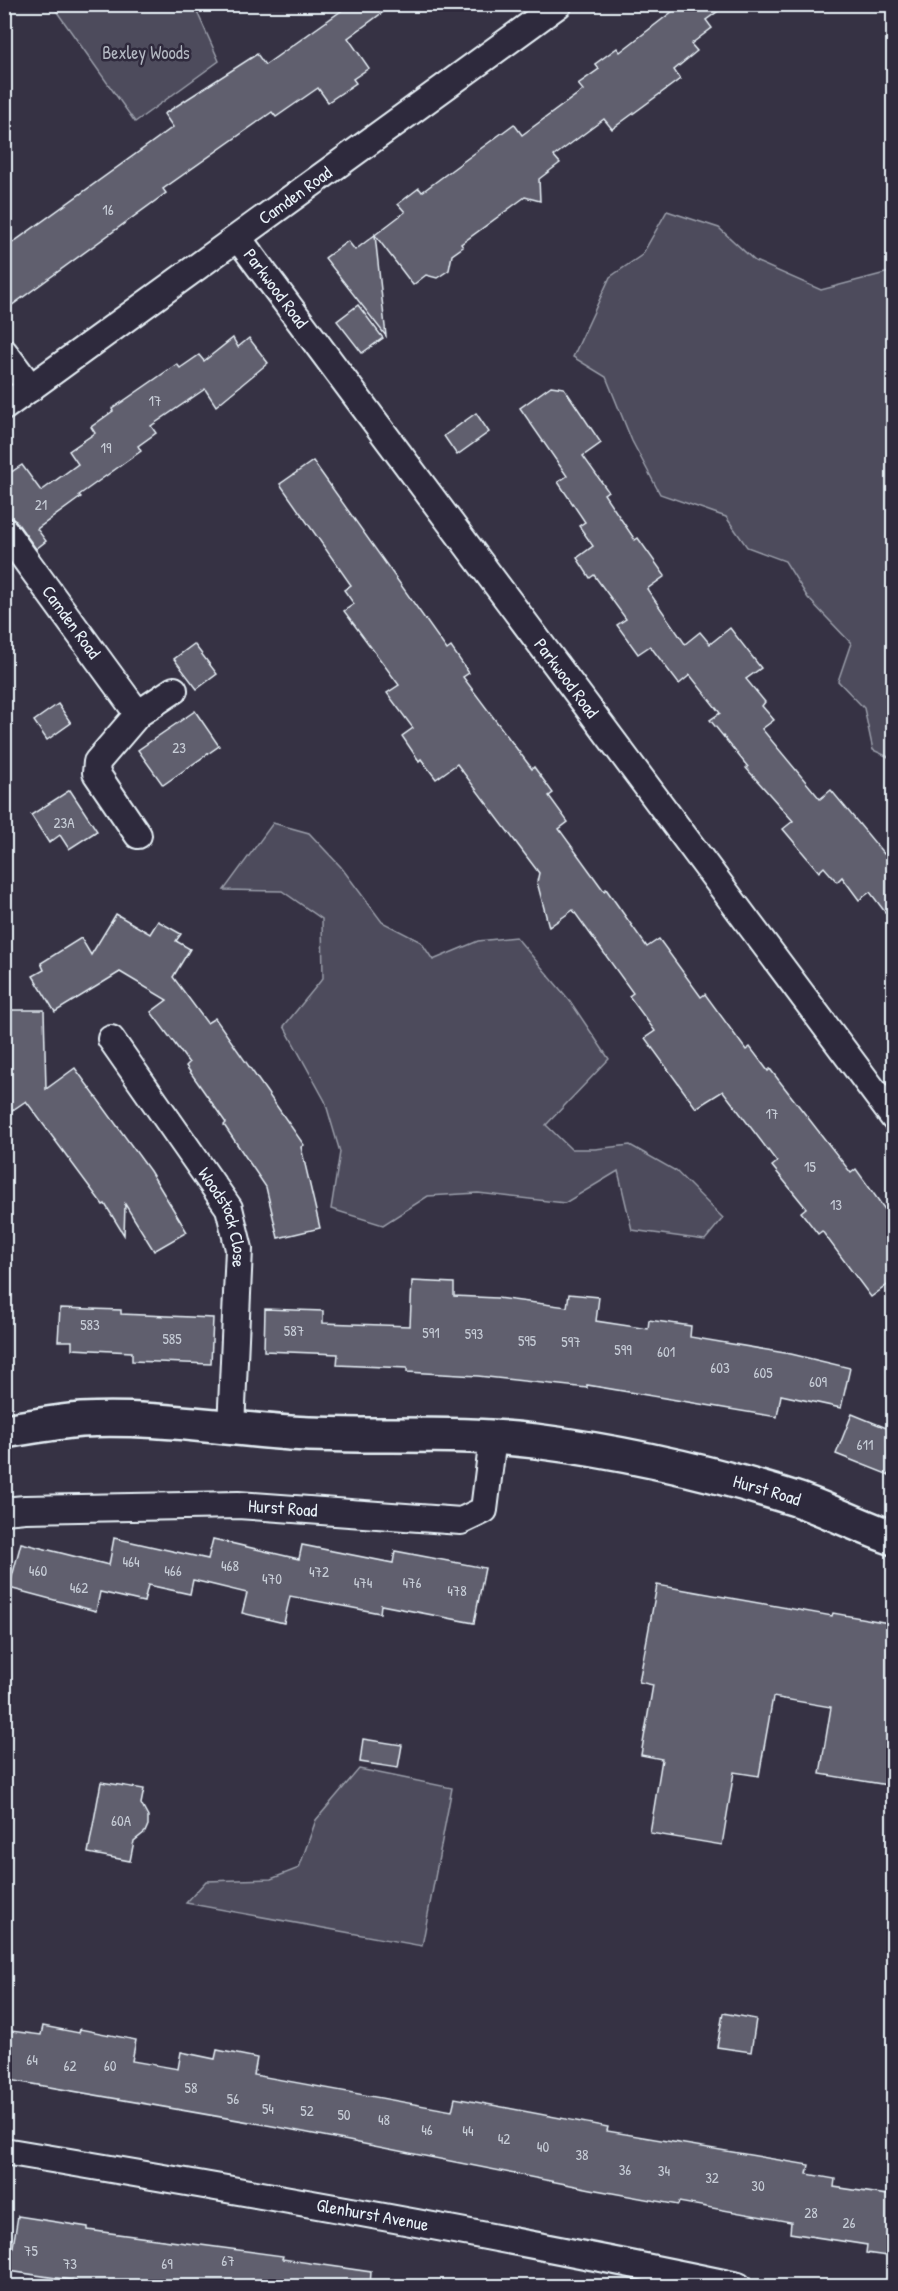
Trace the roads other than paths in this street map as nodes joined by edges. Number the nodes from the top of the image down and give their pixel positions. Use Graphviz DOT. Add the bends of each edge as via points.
graph roads {
  1 [pos="559,4"];
  2 [pos="238,238"];
  3 [pos="4,352"];
  4 [pos="31,388"];
  5 [pos="4,407"];
  6 [pos="4,530"];
  7 [pos="174,690"];
  8 [pos="138,714"];
  9 [pos="138,835"];
  10 [pos="111,1039"];
  11 [pos="894,1118"];
  12 [pos="231,1428"];
  13 [pos="4,1431"];
  14 [pos="493,1438"];
  15 [pos="4,1511"];
  16 [pos="894,1538"];
  17 [pos="4,2151"];
  18 [pos="738,2286"];
  1 -- 2 [label="street, Camden Road"];
  2 -- 4 [label="street, Camden Road"];
  2 -- 11 [label="street, Parkwood Road"];
  3 -- 4 [label="street"];
  4 -- 5 [label="street, Camden Road"];
  6 -- 8 [label="street, Camden Road"];
  7 -- 8 [label="street"];
  8 -- 9 [label="street" via="97,762 96,773"];
  10 -- 12 [label="street, Woodstock Close" via="229,1208 239,1249"];
  12 -- 13 [label="main road, Hurst Road" via="90,1420"];
  12 -- 14 [label="main road, Hurst Road"];
  14 -- 15 [label="street, Hurst Road" via="484,1510 461,1521 238,1505"];
  14 -- 16 [label="main road, Hurst Road" via="588,1450 714,1476 798,1500"];
  17 -- 18 [label="street, Glenhurst Avenue"];
}
